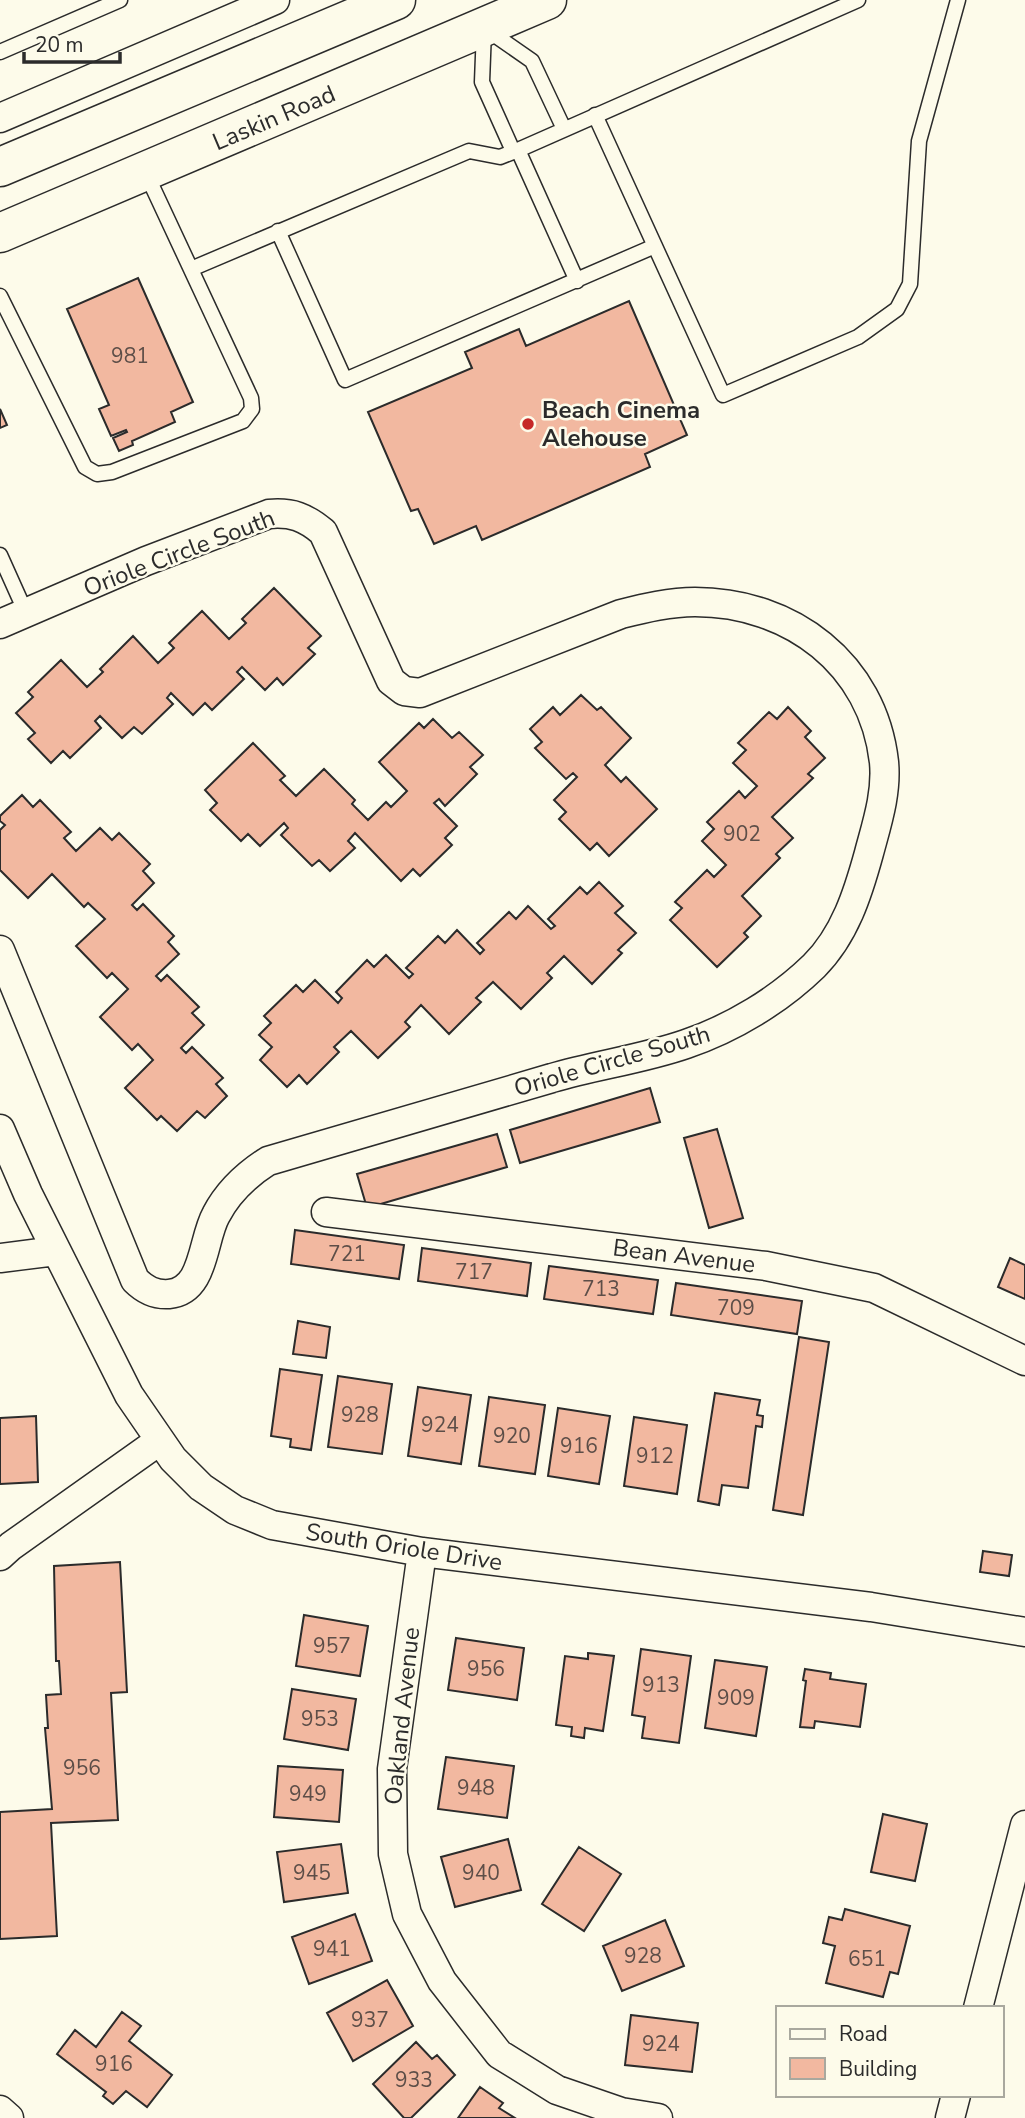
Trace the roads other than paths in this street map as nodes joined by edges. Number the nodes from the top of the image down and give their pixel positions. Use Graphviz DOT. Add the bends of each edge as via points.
graph roads {
  1 [pos="120,0"];
  2 [pos="275,0"];
  3 [pos="396,0"];
  4 [pos="547,0"];
  5 [pos="859,0"];
  6 [pos="957,0"];
  7 [pos="477,14"];
  8 [pos="0,52"];
  9 [pos="595,115"];
  10 [pos="0,118"];
  11 [pos="564,129"];
  12 [pos="515,151"];
  13 [pos="0,167"];
  14 [pos="146,172"];
  15 [pos="278,231"];
  16 [pos="0,233"];
  17 [pos="654,246"];
  18 [pos="191,269"];
  19 [pos="578,281"];
  20 [pos="0,296"];
  21 [pos="0,555"];
  22 [pos="26,613"];
  23 [pos="0,624"];
  24 [pos="0,950"];
  25 [pos="0,1129"];
  26 [pos="326,1212"];
  27 [pos="57,1251"];
  28 [pos="0,1258"];
  29 [pos="1025,1361"];
  30 [pos="159,1441"];
  31 [pos="422,1552"];
  32 [pos="0,1556"];
  33 [pos="1025,1632"];
  34 [pos="1025,1825"];
  35 [pos="979,2006"];
  36 [pos="955,2097"];
  37 [pos="0,2110"];
  38 [pos="9,2118"];
  39 [pos="658,2118"];
  40 [pos="950,2118"];
  1 -- 8 [label="lane"];
  2 -- 10 [label="street"];
  3 -- 13 [label="main road"];
  4 -- 7 [label="main road, Laskin Road"];
  5 -- 9 [label="lane"];
  6 -- 17 [label="lane" via="919,141 910,284 897,309 858,337 723,396"];
  7 -- 11 [label="lane" via="532,61"];
  7 -- 12 [label="lane" via="482,82"];
  7 -- 14 [label="main road, Laskin Road"];
  9 -- 11 [label="lane"];
  9 -- 17 [label="lane"];
  11 -- 12 [label="lane"];
  12 -- 15 [label="lane" via="500,157 469,151"];
  12 -- 19 [label="lane"];
  14 -- 16 [label="main road, Laskin Road"];
  14 -- 18 [label="lane"];
  15 -- 18 [label="lane"];
  15 -- 19 [label="lane" via="345,380"];
  17 -- 19 [label="lane"];
  18 -- 20 [label="lane" via="252,409 243,421 112,472 97,474 85,467"];
  21 -- 22 [label="lane"];
  22 -- 23 [label="street, Oriole Circle South"];
  22 -- 24 [label="street, Oriole Circle South" via="146,561 269,514 289,512 308,519 323,532 391,681 404,691 420,693 621,614 666,604 724,604 792,625 825,646 846,668 877,727 884,763 883,800 857,899 815,965 776,998 687,1044 268,1161 230,1191 215,1217 197,1272 177,1293 161,1295 145,1290 135,1280"];
  25 -- 27 [label="street, South Oriole Drive"];
  26 -- 29 [label="street, Bean Avenue" via="766,1266 850,1282 874,1288"];
  27 -- 28 [label="street"];
  27 -- 30 [label="street, South Oriole Drive" via="129,1395"];
  30 -- 31 [label="street, South Oriole Drive" via="201,1488 247,1515 272,1525"];
  30 -- 32 [label="street"];
  31 -- 33 [label="street, South Oriole Drive" via="871,1607"];
  31 -- 39 [label="street, Oakland Avenue" via="392,1769 393,1854 407,1914 442,1981 499,2054 557,2090 621,2112"];
  34 -- 35 [label="street"];
  36 -- 40 [label="street"];
  37 -- 38 [label="street"];
}
